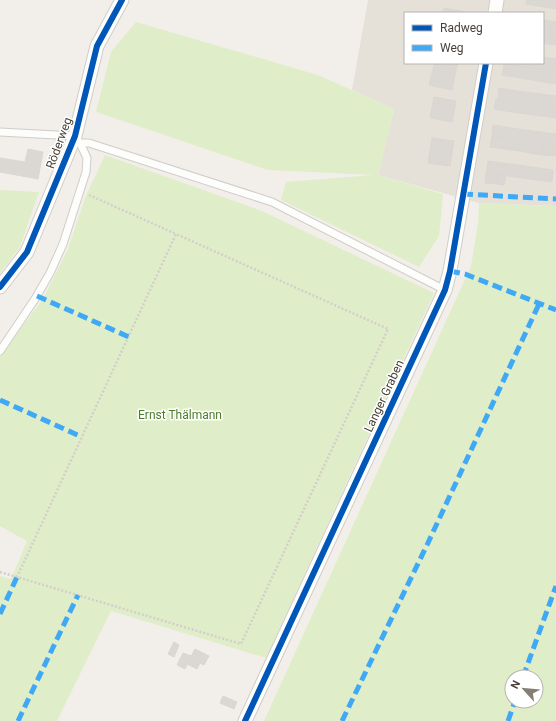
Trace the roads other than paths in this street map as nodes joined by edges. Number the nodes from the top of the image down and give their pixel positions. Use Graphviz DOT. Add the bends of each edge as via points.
graph roads {
  1 [pos="122,0"];
  2 [pos="497,0"];
  3 [pos="495,12"];
  4 [pos="486,64"];
  5 [pos="0,132"];
  6 [pos="78,139"];
  7 [pos="0,287"];
  8 [pos="445,290"];
  9 [pos="0,351"];
  10 [pos="245,721"];
  1 -- 6 [label="street, Röderweg" via="97,46"];
  2 -- 3 [label="street"];
  4 -- 8 [label="street, Langer Graben"];
  5 -- 6 [label="lane"];
  6 -- 7 [label="street, Röderweg" via="27,252"];
  6 -- 8 [label="lane" via="272,202"];
  6 -- 9 [label="lane" via="87,158 86,172 63,244 35,299"];
  8 -- 10 [label="street, Langer Graben"];
}
